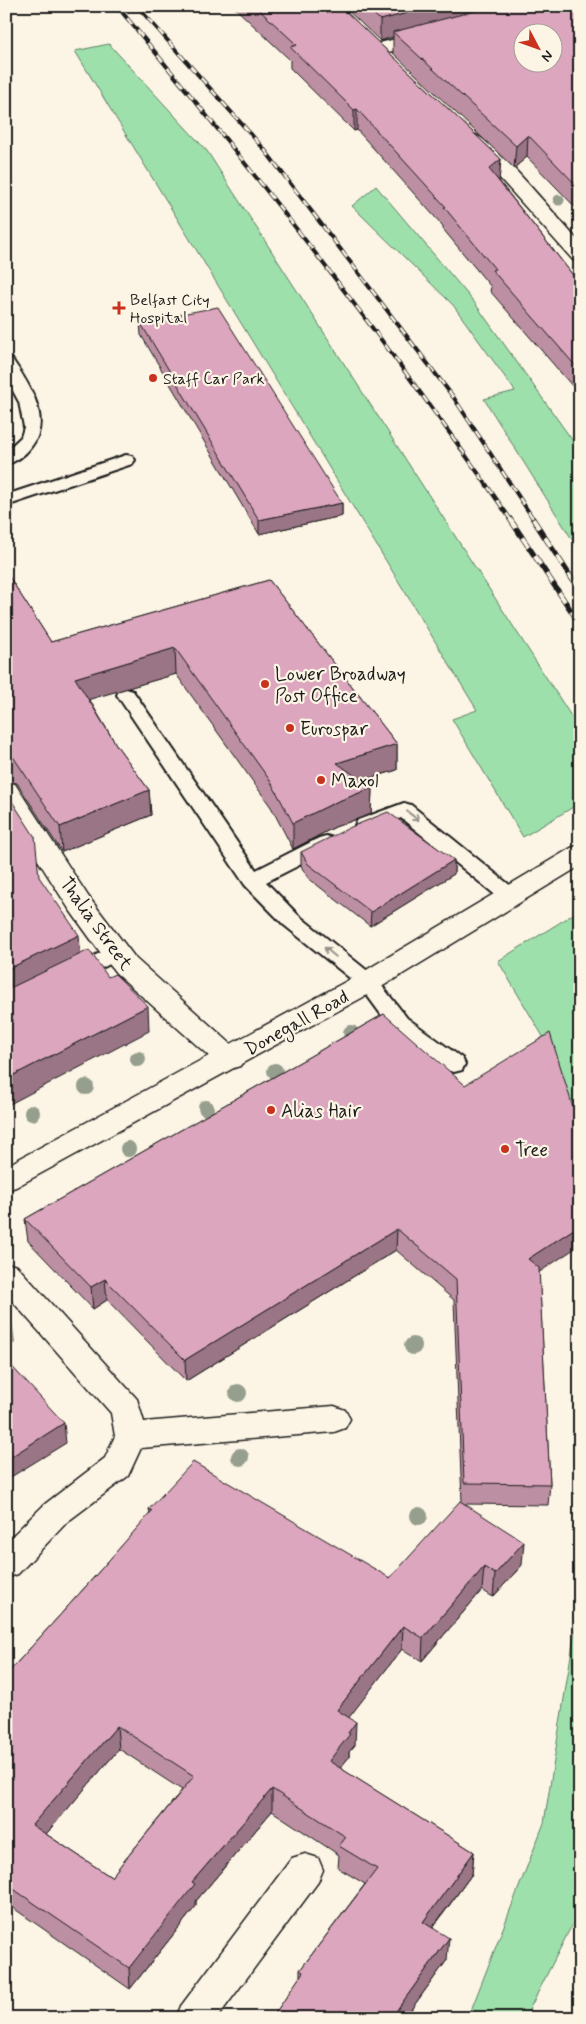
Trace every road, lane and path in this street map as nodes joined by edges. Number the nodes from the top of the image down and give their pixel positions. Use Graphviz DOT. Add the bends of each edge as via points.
graph roads {
  1 [pos="448,31"];
  2 [pos="376,49"];
  3 [pos="460,128"];
  4 [pos="580,256"];
  5 [pos="6,363"];
  6 [pos="6,460"];
  7 [pos="126,460"];
  8 [pos="6,501"];
  9 [pos="126,695"];
  10 [pos="6,790"];
  11 [pos="569,861"];
  12 [pos="252,880"];
  13 [pos="511,897"];
  14 [pos="115,953"];
  15 [pos="368,982"];
  16 [pos="56,983"];
  17 [pos="230,1059"];
  18 [pos="454,1064"];
  19 [pos="6,1179"];
  20 [pos="6,1274"];
  21 [pos="334,1419"];
  22 [pos="131,1436"];
  23 [pos="6,1564"];
  24 [pos="305,1870"];
  25 [pos="194,2018"];
  1 -- 2 [label="street"];
  3 -- 4 [label="street" via="496,162"];
  5 -- 6 [label="lane" via="34,417 33,434 19,453"];
  7 -- 8 [label="lane"];
  9 -- 12 [label="lane"];
  10 -- 14 [label="street, Thalia Street"];
  11 -- 13 [label="street, Donegall Road"];
  12 -- 13 [label="lane, one-way" via="347,832 404,810"];
  15 -- 12 [label="lane, one-way" via="291,920"];
  13 -- 15 [label="street, Donegall Road"];
  14 -- 16 [label="lane"];
  14 -- 17 [label="street, Thalia Street"];
  15 -- 17 [label="street, Donegall Road"];
  15 -- 18 [label="lane" via="399,1023"];
  17 -- 19 [label="street, Donegall Road"];
  20 -- 22 [label="street" via="126,1408"];
  21 -- 22 [label="street"];
  22 -- 23 [label="street" via="117,1467 56,1513"];
  24 -- 25 [label="street"];
}
